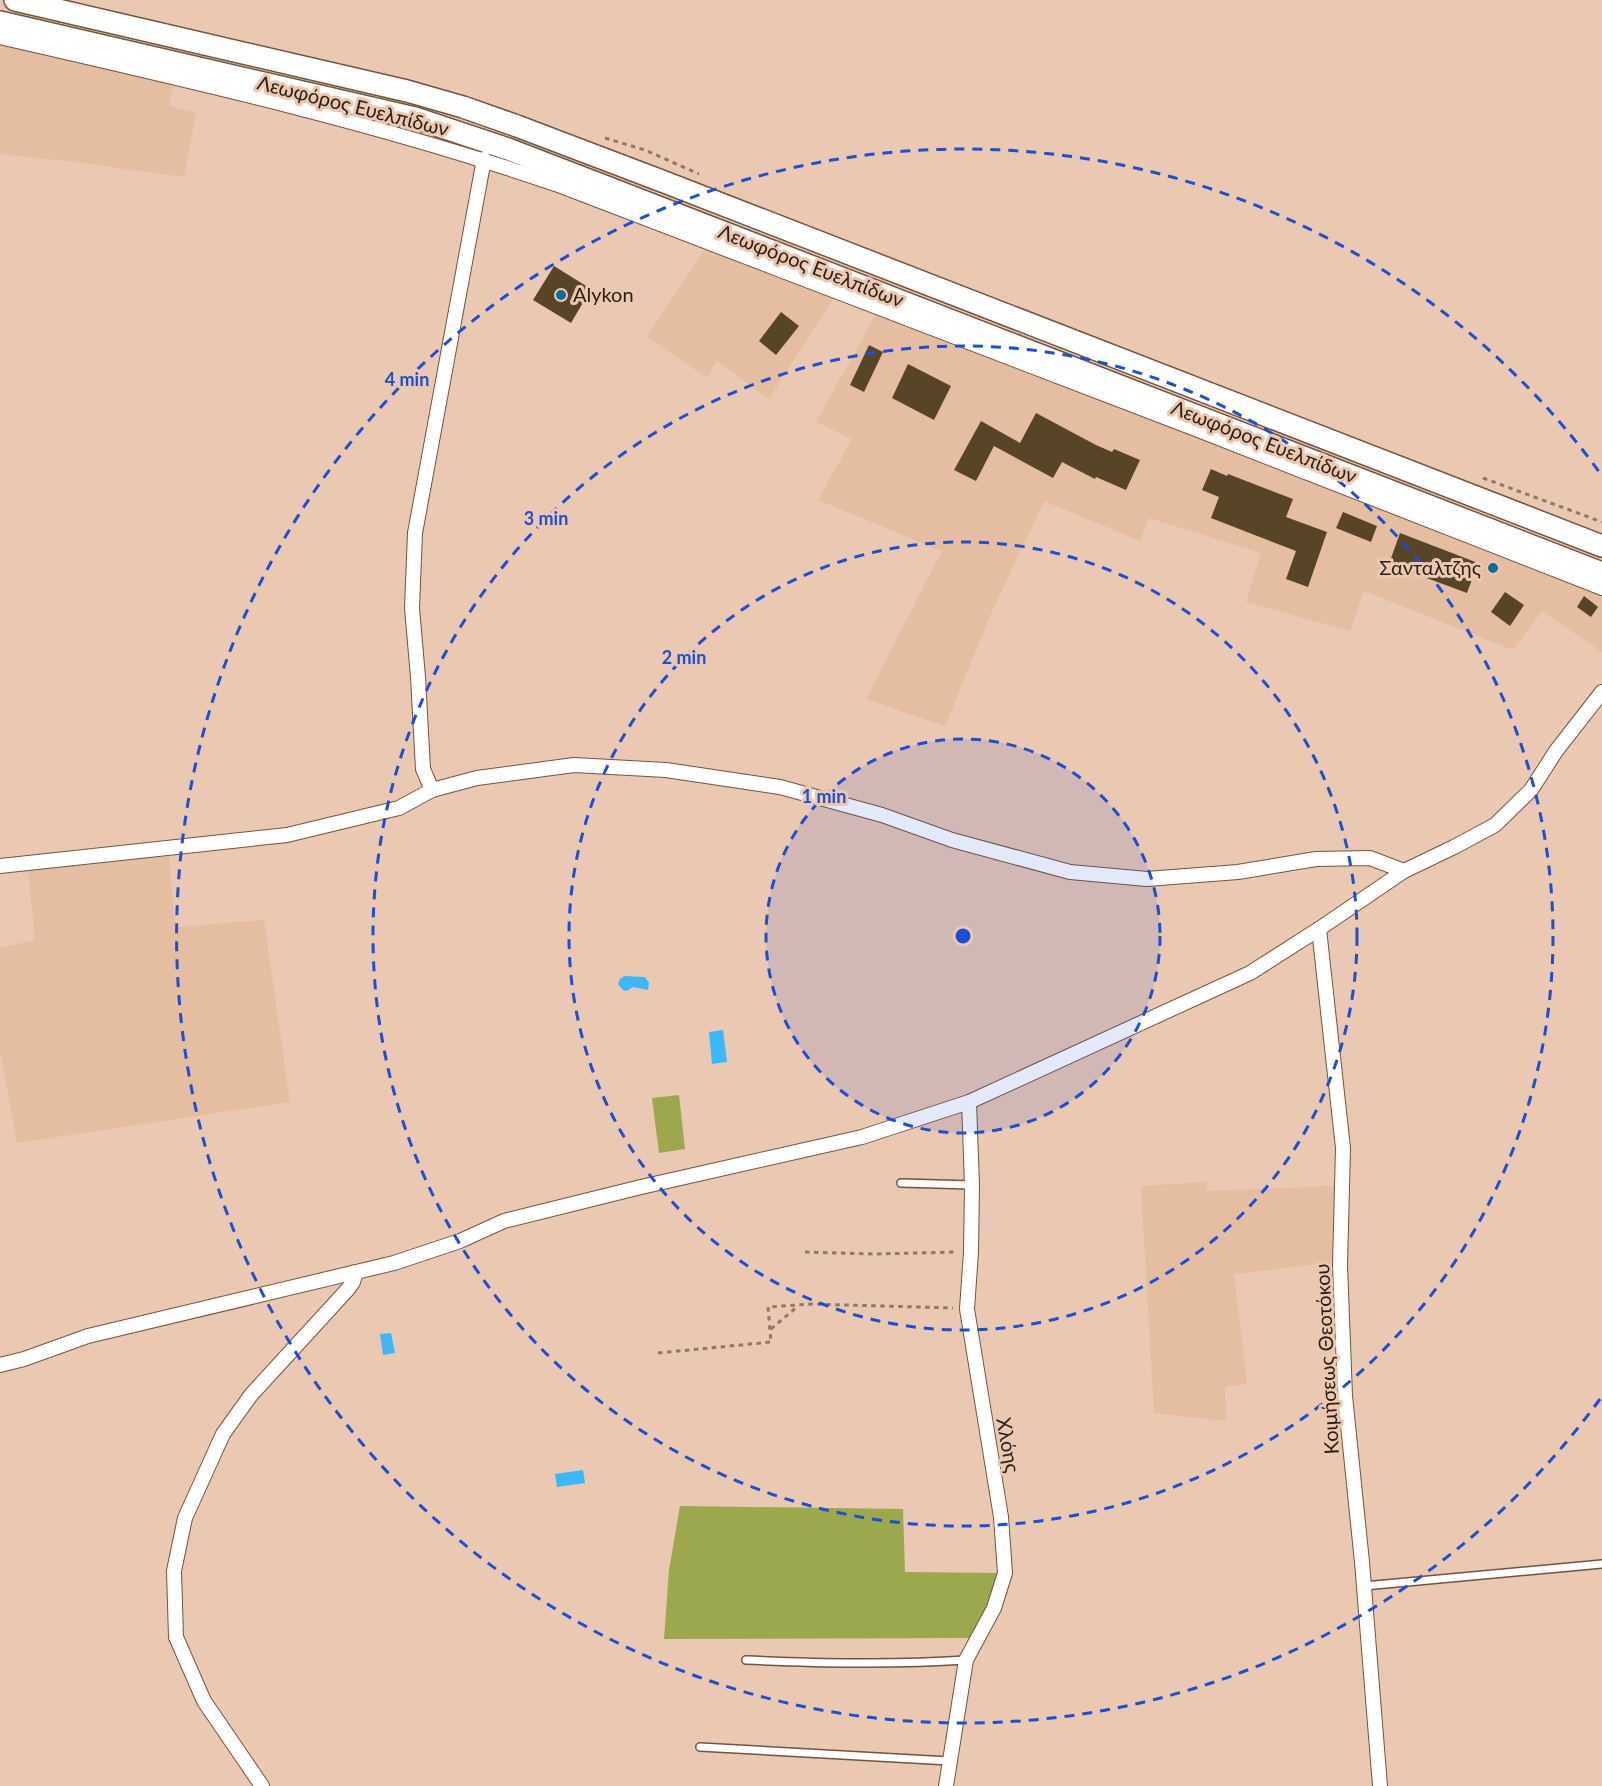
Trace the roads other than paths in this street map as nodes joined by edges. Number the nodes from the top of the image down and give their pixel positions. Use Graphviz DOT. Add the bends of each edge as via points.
graph roads {
  1 [pos="15,0"];
  2 [pos="0,22"];
  3 [pos="0,37"];
  4 [pos="484,159"];
  5 [pos="1602,546"];
  6 [pos="1602,573"];
  7 [pos="1602,588"];
  8 [pos="1602,692"];
  9 [pos="432,790"];
  10 [pos="0,866"];
  11 [pos="1404,871"];
  12 [pos="1320,929"];
  13 [pos="969,1102"];
  14 [pos="901,1183"];
  15 [pos="972,1185"];
  16 [pos="356,1272"];
  17 [pos="0,1365"];
  18 [pos="1602,1564"];
  19 [pos="1364,1586"];
  20 [pos="746,1660"];
  21 [pos="966,1660"];
  22 [pos="700,1747"];
  23 [pos="949,1761"];
  24 [pos="262,1786"];
  25 [pos="946,1786"];
  26 [pos="1380,1786"];
  1 -- 5 [label="main road, Λεωφόρος Ευελπίδων" via="474,110"];
  2 -- 6 [label="main road, Λεωφόρος Ευελπίδων" via="415,118 466,134"];
  3 -- 4 [label="street" via="233,92"];
  4 -- 7 [label="street" via="1182,423"];
  4 -- 9 [label="street" via="415,533 412,608 423,769"];
  8 -- 11 [label="street" via="1531,790 1495,825"];
  9 -- 10 [label="street" via="399,808 287,835"];
  9 -- 11 [label="street" via="477,778 574,765 666,770 780,787 1070,872 1147,879 1238,872 1316,859 1370,858"];
  11 -- 12 [label="street"];
  12 -- 13 [label="street" via="1250,974"];
  12 -- 19 [label="street, Κοιμήσεως Θεοτόκου" via="1343,1148 1340,1265 1345,1396"];
  13 -- 15 [label="street, Χλόης"];
  13 -- 16 [label="street" via="862,1137 504,1221 460,1241"];
  14 -- 15 [label="lane"];
  15 -- 21 [label="street, Χλόης" via="967,1308 1005,1573 994,1608"];
  16 -- 17 [label="street" via="88,1336"];
  16 -- 24 [label="street" via="348,1289 251,1395 223,1434 184,1518 174,1571 176,1637 204,1701"];
  18 -- 19 [label="lane"];
  19 -- 26 [label="street, Κοιμήσεως Θεοτόκου"];
  20 -- 21 [label="lane"];
  21 -- 23 [label="street, Χλόης"];
  22 -- 23 [label="lane"];
  23 -- 25 [label="street, Χλόης"];
}
